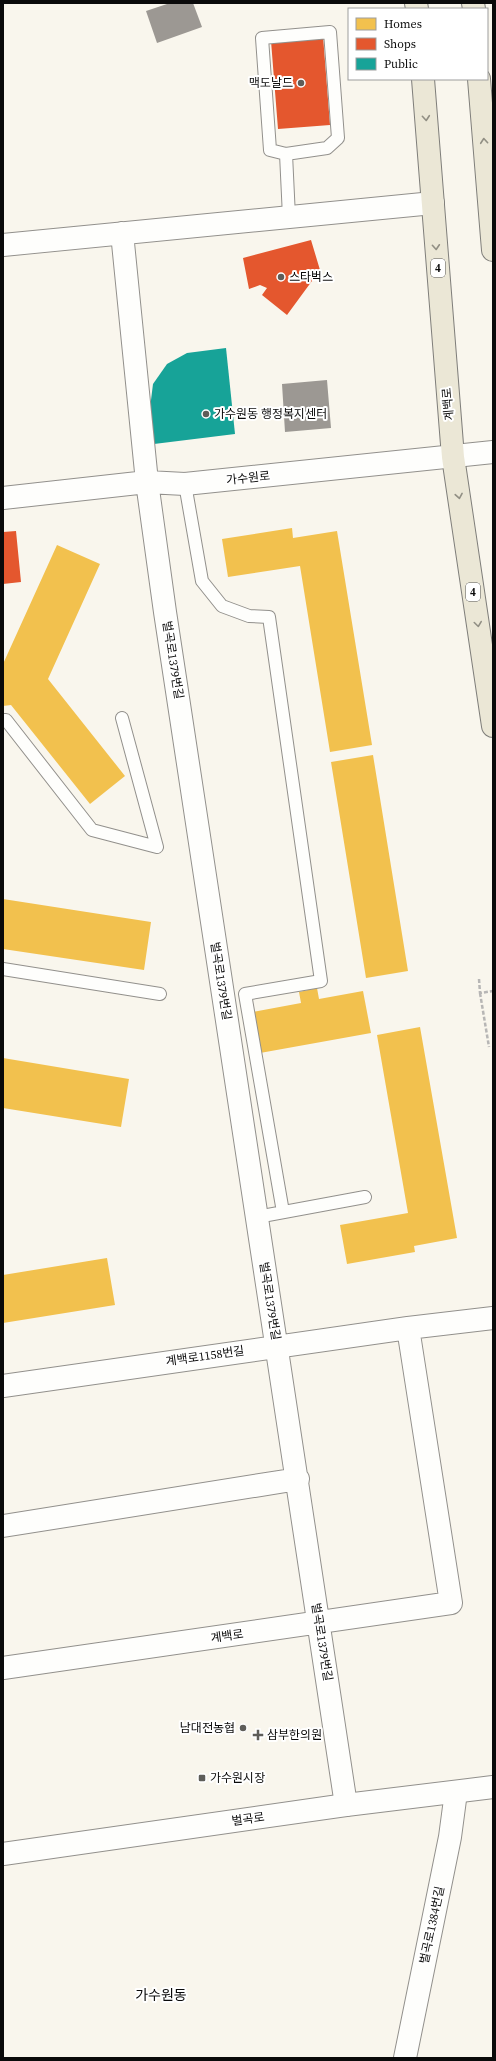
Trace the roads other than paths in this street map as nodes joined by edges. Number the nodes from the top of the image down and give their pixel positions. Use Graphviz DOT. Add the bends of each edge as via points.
graph roads {
  1 [pos="423,80"];
  2 [pos="480,80"];
  3 [pos="286,154"];
  4 [pos="433,203"];
  5 [pos="289,217"];
  6 [pos="122,233"];
  7 [pos="3,245"];
  8 [pos="493,250"];
  9 [pos="493,452"];
  10 [pos="453,457"];
  11 [pos="147,482"];
  12 [pos="185,484"];
  13 [pos="3,498"];
  14 [pos="122,718"];
  15 [pos="3,720"];
  16 [pos="493,726"];
  17 [pos="3,969"];
  18 [pos="160,994"];
  19 [pos="365,1197"];
  20 [pos="283,1212"];
  21 [pos="257,1216"];
  22 [pos="493,1318"];
  23 [pos="408,1328"];
  24 [pos="277,1346"];
  25 [pos="3,1386"];
  26 [pos="298,1479"];
  27 [pos="3,1526"];
  28 [pos="320,1623"];
  29 [pos="3,1668"];
  30 [pos="493,1787"];
  31 [pos="456,1792"];
  32 [pos="346,1805"];
  33 [pos="3,1854"];
  34 [pos="405,2058"];
  1 -- 4 [label="main road, 계백로 / 4, one-way"];
  8 -- 2 [label="main road, one-way"];
  3 -- 3 [label="lane" via="327,148 338,138 330,32 262,38 270,150"];
  3 -- 5 [label="lane"];
  4 -- 5 [label="street"];
  4 -- 10 [label="main road, 계백로 / 4, one-way"];
  5 -- 6 [label="street"];
  6 -- 7 [label="street"];
  6 -- 11 [label="street, 벌곡로1379번길"];
  9 -- 10 [label="street, 가수원로"];
  10 -- 12 [label="street, 가수원로"];
  10 -- 16 [label="main road, 계백로 / 4, one-way"];
  11 -- 12 [label="street, 가수원로"];
  11 -- 13 [label="street, 가수원로"];
  11 -- 21 [label="street, 벌곡로1379번길"];
  12 -- 20 [label="lane" via="202,581 222,606 249,616 269,617 321,981 246,994"];
  14 -- 15 [label="lane" via="157,847 92,830 6,720"];
  17 -- 18 [label="lane"];
  19 -- 20 [label="lane"];
  20 -- 21 [label="lane"];
  21 -- 24 [label="street, 벌곡로1379번길"];
  22 -- 23 [label="street, 계백로1158번길"];
  23 -- 24 [label="street, 계백로1158번길"];
  23 -- 28 [label="street, 계백로" via="451,1603"];
  24 -- 25 [label="street, 계백로1158번길"];
  24 -- 26 [label="street, 벌곡로1379번길"];
  26 -- 27 [label="street"];
  26 -- 28 [label="street, 벌곡로1379번길"];
  28 -- 29 [label="street, 계백로"];
  28 -- 32 [label="street, 벌곡로1379번길"];
  30 -- 31 [label="street, 벌곡로"];
  31 -- 32 [label="street, 벌곡로"];
  31 -- 34 [label="street, 벌곡로1384번길" via="450,1836"];
  32 -- 33 [label="street, 벌곡로"];
}
